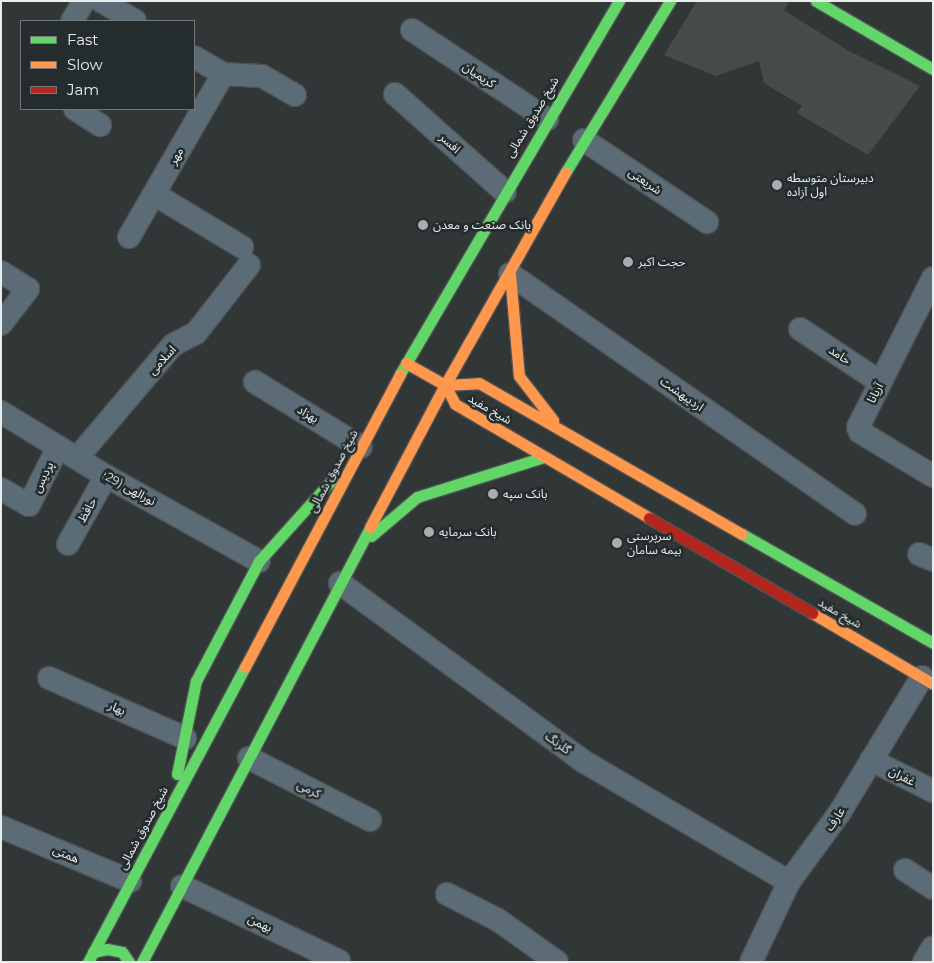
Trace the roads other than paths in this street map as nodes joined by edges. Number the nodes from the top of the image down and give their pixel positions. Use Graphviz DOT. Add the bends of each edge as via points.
graph roads {
  1 [pos="84,1"];
  2 [pos="101,1"];
  3 [pos="619,1"];
  4 [pos="670,1"];
  5 [pos="816,1"];
  6 [pos="73,20"];
  7 [pos="133,20"];
  8 [pos="412,30"];
  9 [pos="195,57"];
  10 [pos="930,62"];
  11 [pos="223,74"];
  12 [pos="395,94"];
  13 [pos="295,95"];
  14 [pos="78,110"];
  15 [pos="547,119"];
  16 [pos="100,125"];
  17 [pos="584,140"];
  18 [pos="505,192"];
  19 [pos="154,194"];
  20 [pos="707,222"];
  21 [pos="129,237"];
  22 [pos="1,272"];
  23 [pos="510,274"];
  24 [pos="933,278"];
  25 [pos="1,324"];
  26 [pos="800,329"];
  27 [pos="406,363"];
  28 [pos="254,382"];
  29 [pos="880,382"];
  30 [pos="446,385"];
  31 [pos="1,412"];
  32 [pos="558,427"];
  33 [pos="58,447"];
  34 [pos="361,447"];
  35 [pos="544,457"];
  36 [pos="77,458"];
  37 [pos="106,476"];
  38 [pos="933,476"];
  39 [pos="1,489"];
  40 [pos="855,514"];
  41 [pos="68,544"];
  42 [pos="361,544"];
  43 [pos="259,561"];
  44 [pos="340,583"];
  45 [pos="933,643"];
  46 [pos="49,678"];
  47 [pos="928,680"];
  48 [pos="185,738"];
  49 [pos="249,758"];
  50 [pos="871,760"];
  51 [pos="933,791"];
  52 [pos="171,804"];
  53 [pos="370,820"];
  54 [pos="1,826"];
  55 [pos="905,870"];
  56 [pos="130,881"];
  57 [pos="790,882"];
  58 [pos="182,886"];
  59 [pos="933,888"];
  60 [pos="447,894"];
  61 [pos="933,946"];
  62 [pos="90,957"];
  63 [pos="339,960"];
  64 [pos="129,962"];
  65 [pos="142,962"];
  66 [pos="557,962"];
  67 [pos="752,962"];
  68 [pos="924,962"];
  1 -- 6 [label="street"];
  2 -- 7 [label="street"];
  3 -- 15 [label="main road, شیخ صدوق شمالی"];
  4 -- 17 [label="main road"];
  5 -- 10 [label="main road"];
  8 -- 15 [label="street, کریمیان"];
  9 -- 11 [label="street"];
  11 -- 13 [label="street" via="262,76"];
  11 -- 19 [label="street, مهر"];
  12 -- 18 [label="street, افسر"];
  14 -- 16 [label="street"];
  15 -- 18 [label="main road, شیخ صدوق شمالی"];
  17 -- 20 [label="street, شریعتی"];
  17 -- 23 [label="main road"];
  18 -- 27 [label="main road, شیخ صدوق شمالی"];
  19 -- 21 [label="street, مهر"];
  19 -- 36 [label="street, اسلامی" via="245,256 196,333 173,345"];
  22 -- 25 [label="street" via="28,289"];
  23 -- 30 [label="main road"];
  23 -- 32 [label="main road" via="519,376"];
  23 -- 40 [label="street, اردیبهشت"];
  24 -- 29 [label="street, آریانا"];
  26 -- 29 [label="street, حامد"];
  27 -- 30 [label="main road"];
  27 -- 34 [label="main road, شیخ صدوق شمالی"];
  28 -- 34 [label="street, بهزاد"];
  29 -- 38 [label="street, آریانا" via="859,422 860,432"];
  30 -- 32 [label="main road, شیخ مفید" via="479,383"];
  30 -- 35 [label="main road, شیخ مفید" via="455,404"];
  30 -- 42 [label="main road"];
  31 -- 33 [label="street, نورالهی (29)"];
  32 -- 45 [label="main road, شیخ مفید"];
  33 -- 36 [label="street, نورالهی (29)"];
  33 -- 39 [label="street, پردیس" via="30,505"];
  34 -- 43 [label="main road"];
  34 -- 52 [label="main road, شیخ صدوق شمالی"];
  35 -- 42 [label="main road" via="417,497"];
  35 -- 47 [label="main road, شیخ مفید"];
  36 -- 37 [label="street, نورالهی (29)"];
  37 -- 41 [label="street, حافظ"];
  37 -- 43 [label="street, نورالهی (29)"];
  42 -- 44 [label="main road"];
  43 -- 48 [label="main road" via="196,681"];
  44 -- 49 [label="main road"];
  44 -- 57 [label="street, گلرنگ" via="583,761"];
  46 -- 48 [label="street, بهار"];
  47 -- 50 [label="street, عارف"];
  48 -- 52 [label="main road"];
  49 -- 53 [label="street, کرمی"];
  49 -- 58 [label="main road"];
  50 -- 51 [label="street, غفران"];
  50 -- 57 [label="street, عارف"];
  52 -- 56 [label="main road, شیخ صدوق شمالی"];
  54 -- 56 [label="street, همتی"];
  55 -- 59 [label="street"];
  56 -- 62 [label="main road, شیخ صدوق شمالی"];
  57 -- 67 [label="street, عارف"];
  58 -- 63 [label="street, بهمن"];
  58 -- 65 [label="main road"];
  60 -- 66 [label="street" via="498,920"];
  61 -- 68 [label="street"];
  62 -- 64 [label="main road" via="107,949 122,952"];
}
